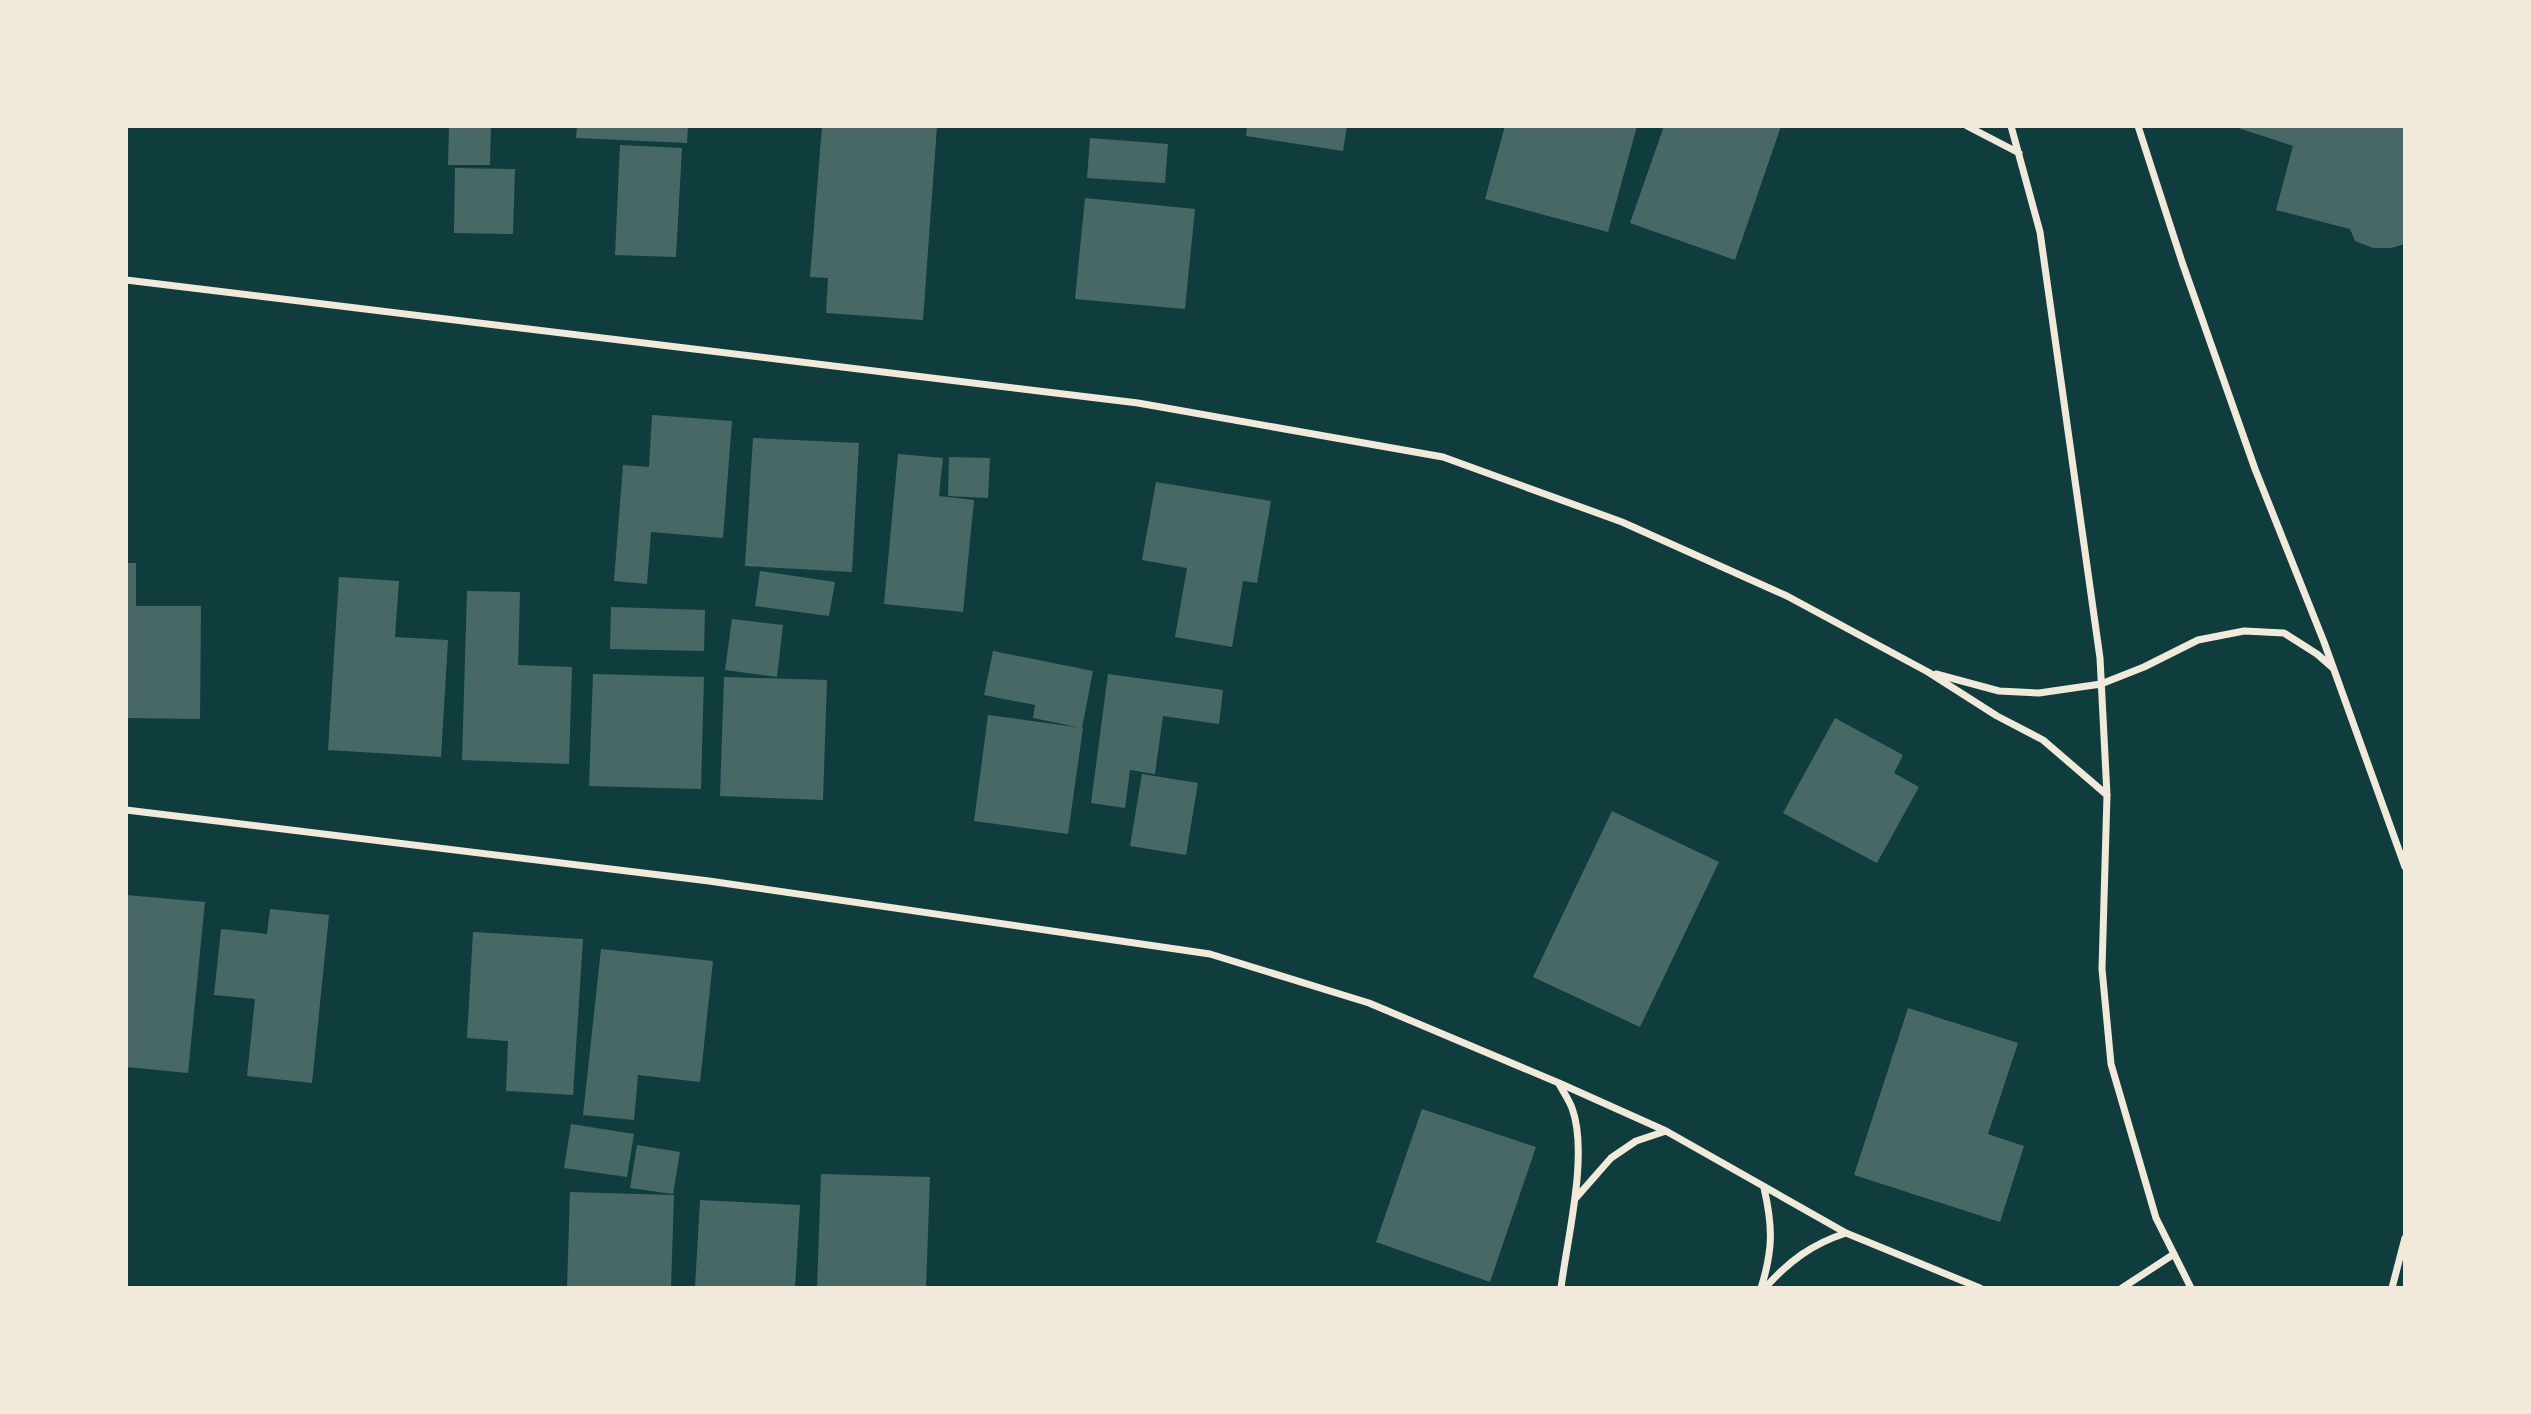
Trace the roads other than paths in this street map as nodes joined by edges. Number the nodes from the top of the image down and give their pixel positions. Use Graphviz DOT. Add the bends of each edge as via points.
graph roads {
  1 [pos="1967,126"];
  2 [pos="2011,126"];
  3 [pos="2138,126"];
  4 [pos="2019,153"];
  5 [pos="126,281"];
  6 [pos="2334,669"];
  7 [pos="1928,672"];
  8 [pos="2101,684"];
  9 [pos="2107,795"];
  10 [pos="126,810"];
  11 [pos="2405,867"];
  12 [pos="1559,1083"];
  13 [pos="1666,1131"];
  14 [pos="1764,1188"];
  15 [pos="1575,1200"];
  16 [pos="1846,1233"];
  17 [pos="2405,1238"];
  18 [pos="2174,1254"];
  19 [pos="1561,1288"];
  20 [pos="1763,1288"];
  21 [pos="1980,1288"];
  22 [pos="2122,1288"];
  23 [pos="2191,1288"];
  24 [pos="2392,1288"];
  1 -- 4 [label="street"];
  2 -- 4 [label="street"];
  3 -- 6 [label="street" via="2255,469"];
  4 -- 8 [label="street" via="2040,232"];
  5 -- 7 [label="street" via="1138,403 1443,457 1622,522 1787,596"];
  6 -- 8 [label="street" via="2284,633 2244,631 2198,640"];
  6 -- 11 [label="street"];
  7 -- 8 [label="street" via="1999,691 2039,693"];
  7 -- 9 [label="street" via="2043,740"];
  8 -- 9 [label="street"];
  9 -- 18 [label="street" via="2102,969 2111,1064 2156,1218"];
  10 -- 12 [label="street" via="709,881 1210,954 1369,1003"];
  12 -- 13 [label="street"];
  12 -- 15 [label="street" via="1572,1108 1578,1137"];
  13 -- 14 [label="street"];
  13 -- 15 [label="street" via="1636,1141 1611,1158"];
  14 -- 16 [label="street"];
  14 -- 20 [label="street" via="1772,1244"];
  15 -- 19 [label="street"];
  16 -- 20 [label="street" via="1802,1252"];
  16 -- 21 [label="street"];
  17 -- 24 [label="street"];
  18 -- 22 [label="street"];
  18 -- 23 [label="street"];
}
